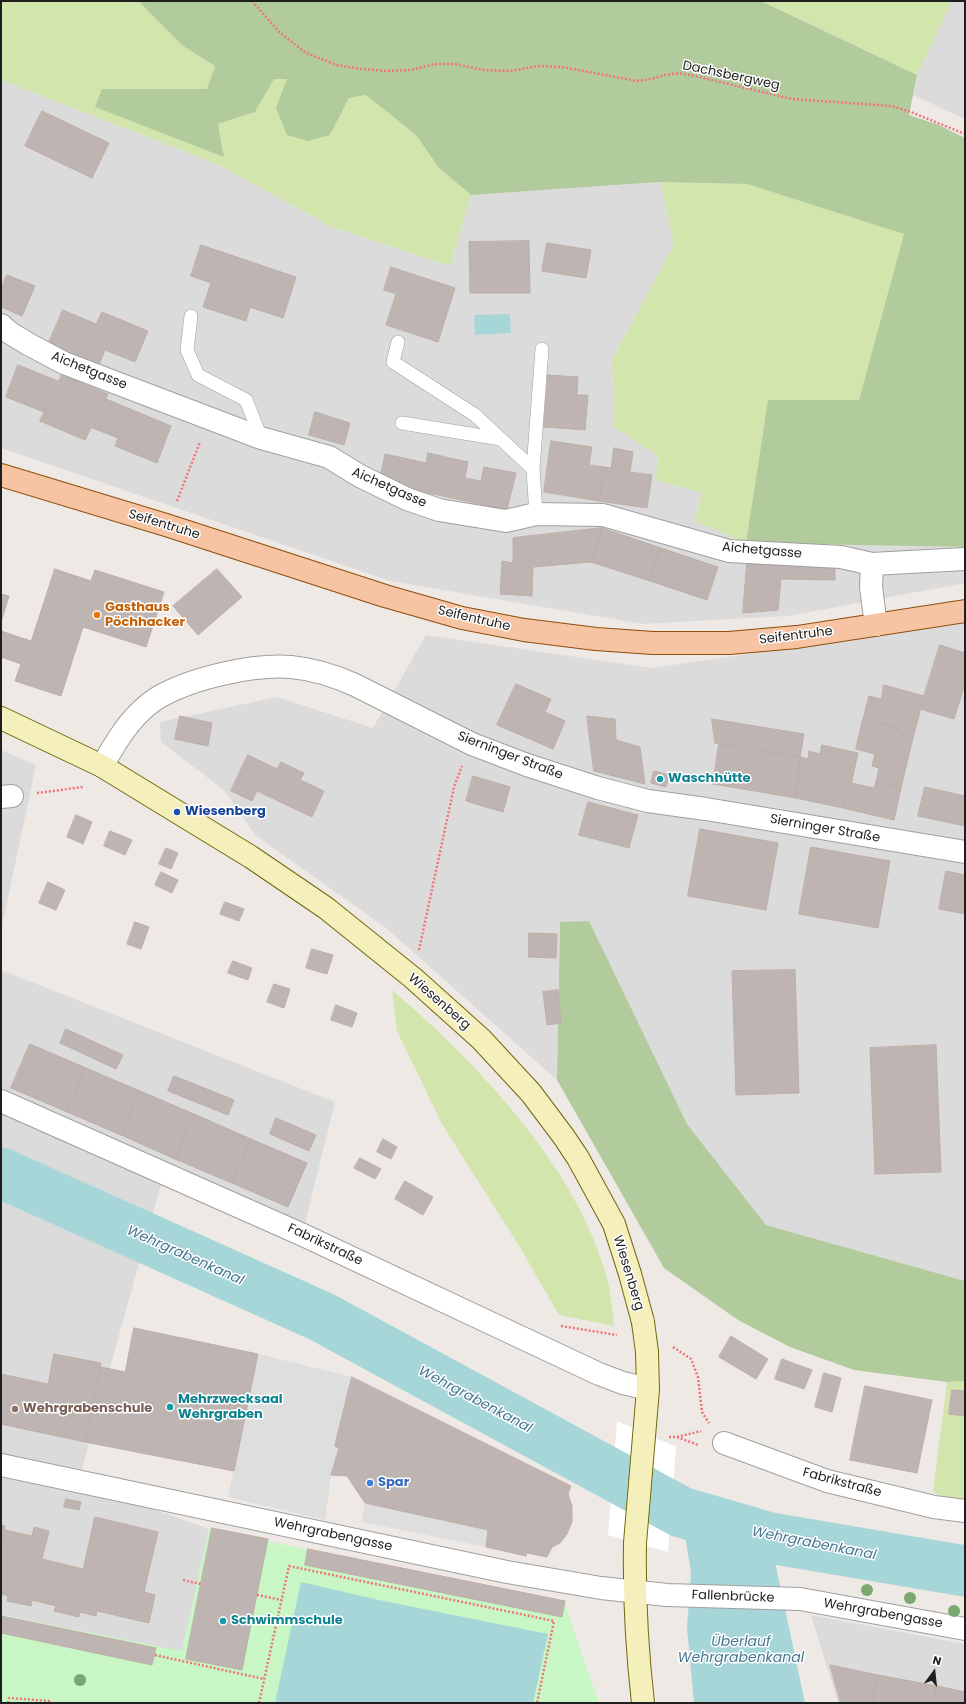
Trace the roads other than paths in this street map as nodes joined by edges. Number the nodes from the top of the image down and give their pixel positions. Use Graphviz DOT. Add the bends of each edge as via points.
graph roads {
  1 [pos="192,316"];
  2 [pos="1,325"];
  3 [pos="398,342"];
  4 [pos="542,349"];
  5 [pos="402,423"];
  6 [pos="261,438"];
  7 [pos="501,439"];
  8 [pos="534,469"];
  9 [pos="1,475"];
  10 [pos="536,514"];
  11 [pos="965,559"];
  12 [pos="872,564"];
  13 [pos="965,611"];
  14 [pos="876,625"];
  15 [pos="1,718"];
  16 [pos="102,766"];
  17 [pos="965,852"];
  18 [pos="1,1101"];
  19 [pos="648,1388"];
  20 [pos="718,1436"];
  21 [pos="1,1465"];
  22 [pos="965,1511"];
  23 [pos="635,1592"];
  24 [pos="667,1595"];
  25 [pos="800,1599"];
  26 [pos="965,1629"];
  27 [pos="642,1703"];
  1 -- 6 [label="lane" via="187,350 198,375 246,400"];
  2 -- 6 [label="street, Aichetgasse" via="10,333 64,363"];
  3 -- 7 [label="lane" via="393,362 475,415"];
  4 -- 8 [label="lane"];
  5 -- 7 [label="lane"];
  6 -- 10 [label="street, Aichetgasse" via="329,457 360,476 407,499 439,510 506,521"];
  7 -- 8 [label="lane"];
  8 -- 10 [label="lane"];
  9 -- 14 [label="main road, Seifentruhe" via="399,600 462,618 524,630 653,643 728,643 797,637"];
  10 -- 12 [label="street, Aichetgasse" via="603,515 729,551 840,557"];
  11 -- 12 [label="street, Aichetgasse"];
  12 -- 14 [label="street" via="871,587"];
  13 -- 14 [label="main road, Seifentruhe"];
  15 -- 16 [label="main road, Wiesenberg"];
  16 -- 17 [label="street, Sierninger Straße" via="121,734 158,697 185,685 227,673 265,667 291,667 336,677 472,744 598,788 648,801"];
  16 -- 19 [label="main road, Wiesenberg, bridge" via="326,908 482,1039 531,1093 564,1137 614,1224 643,1322"];
  18 -- 19 [label="street, Fabrikstraße" via="303,1234 599,1374 623,1384"];
  19 -- 23 [label="main road, Wiesenberg" via="635,1543"];
  20 -- 22 [label="street, Fabrikstraße" via="828,1481 934,1507"];
  21 -- 23 [label="street, Wehrgrabengasse" via="507,1572"];
  23 -- 24 [label="street, Wehrgrabengasse"];
  23 -- 27 [label="main road"];
  24 -- 25 [label="street, Fallenbrücke"];
  25 -- 26 [label="street, Wehrgrabengasse"];
}
